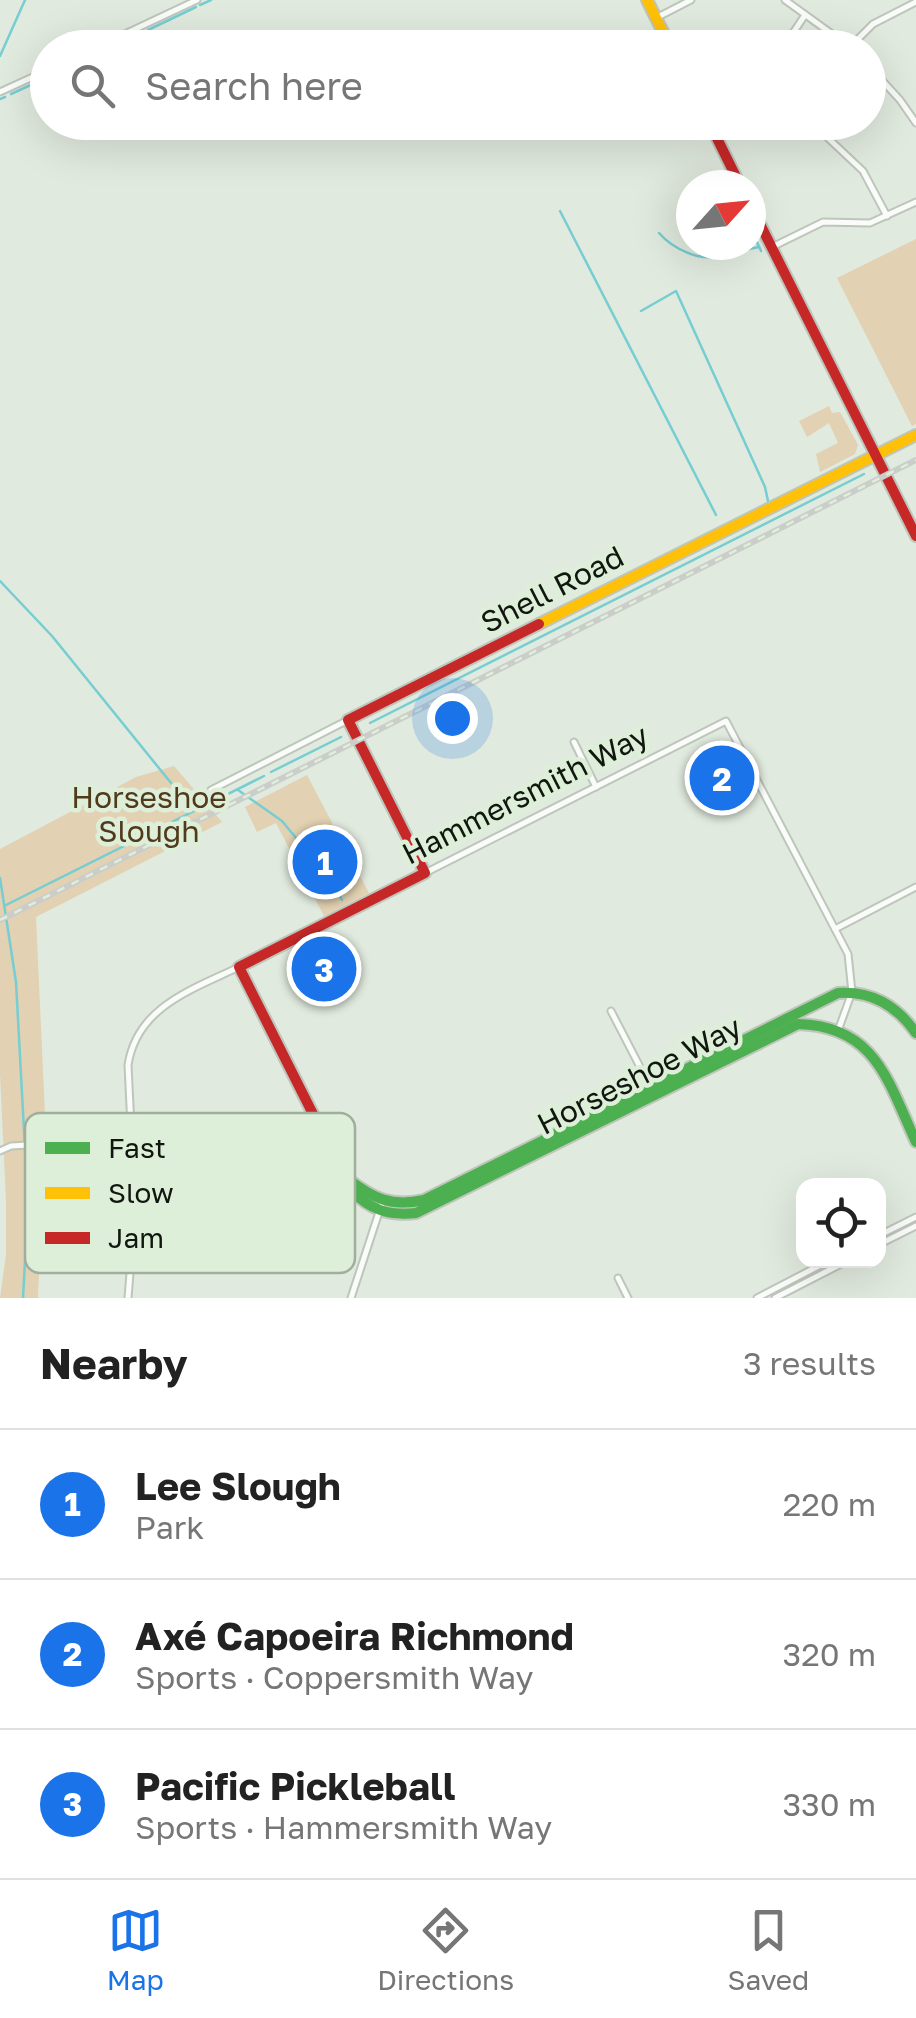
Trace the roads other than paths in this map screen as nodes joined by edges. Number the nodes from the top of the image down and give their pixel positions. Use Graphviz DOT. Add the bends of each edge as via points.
graph roads {
  1 [pos="197,0"];
  2 [pos="647,0"];
  3 [pos="691,0"];
  4 [pos="784,0"];
  5 [pos="916,2"];
  6 [pos="805,15"];
  7 [pos="656,18"];
  8 [pos="134,30"];
  9 [pos="662,30"];
  10 [pos="795,30"];
  11 [pos="825,30"];
  12 [pos="867,30"];
  13 [pos="30,78"];
  14 [pos="886,84"];
  15 [pos="0,92"];
  16 [pos="916,124"];
  17 [pos="718,140"];
  18 [pos="831,140"];
  19 [pos="733,170"];
  20 [pos="916,202"];
  21 [pos="888,216"];
  22 [pos="766,235"];
  23 [pos="772,247"];
  24 [pos="916,435"];
  25 [pos="875,455"];
  26 [pos="916,536"];
  27 [pos="348,720"];
  28 [pos="574,742"];
  29 [pos="596,786"];
  30 [pos="211,790"];
  31 [pos="424,872"];
  32 [pos="916,887"];
  33 [pos="835,929"];
  34 [pos="239,967"];
  35 [pos="852,992"];
  36 [pos="611,1011"];
  37 [pos="838,1028"];
  38 [pos="768,1032"];
  39 [pos="916,1033"];
  40 [pos="652,1090"];
  41 [pos="130,1113"];
  42 [pos="314,1113"];
  43 [pos="916,1142"];
  44 [pos="25,1145"];
  45 [pos="0,1151"];
  46 [pos="355,1185"];
  47 [pos="381,1208"];
  48 [pos="916,1217"];
  49 [pos="916,1226"];
  50 [pos="886,1232"];
  51 [pos="886,1242"];
  52 [pos="815,1268"];
  53 [pos="835,1268"];
  54 [pos="130,1273"];
  55 [pos="618,1278"];
  56 [pos="780,1286"];
  57 [pos="785,1296"];
  58 [pos="128,1298"];
  59 [pos="351,1298"];
  60 [pos="628,1298"];
  61 [pos="756,1298"];
  62 [pos="775,1298"];
  1 -- 8 [label="street"];
  2 -- 7 [label="street"];
  3 -- 7 [label="street"];
  4 -- 6 [label="street"];
  5 -- 12 [label="street"];
  6 -- 10 [label="street"];
  6 -- 11 [label="street"];
  7 -- 9 [label="street"];
  13 -- 15 [label="street"];
  14 -- 16 [label="street"];
  17 -- 19 [label="street"];
  18 -- 21 [label="street" via="863,171"];
  20 -- 21 [label="street"];
  21 -- 23 [label="street" via="861,224 823,222"];
  22 -- 23 [label="street"];
  23 -- 25 [label="street"];
  24 -- 25 [label="street, Shell Road"];
  25 -- 26 [label="street"];
  25 -- 27 [label="street, Shell Road"];
  27 -- 30 [label="street, Shell Road"];
  27 -- 31 [label="street"];
  28 -- 29 [label="street"];
  29 -- 31 [label="street, Hammersmith Way"];
  29 -- 33 [label="street, Hammersmith Way" via="726,721"];
  31 -- 34 [label="street, Hammersmith Way"];
  32 -- 33 [label="street"];
  33 -- 35 [label="street" via="849,958"];
  34 -- 41 [label="street" via="163,1005 136,1034 128,1065"];
  34 -- 42 [label="street"];
  35 -- 37 [label="street"];
  35 -- 38 [label="street, Horseshoe Way" via="828,996"];
  35 -- 39 [label="street" via="895,1008"];
  36 -- 40 [label="street"];
  37 -- 38 [label="street, Horseshoe Way" via="798,1024"];
  37 -- 43 [label="street" via="867,1049"];
  38 -- 40 [label="street, Horseshoe Way"];
  40 -- 47 [label="street, Horseshoe Way" via="427,1210"];
  44 -- 45 [label="street"];
  46 -- 47 [label="street"];
  47 -- 59 [label="street"];
  48 -- 50 [label="street"];
  49 -- 51 [label="street"];
  52 -- 56 [label="street"];
  53 -- 57 [label="street"];
  54 -- 58 [label="street"];
  55 -- 60 [label="street"];
  56 -- 57 [label="street"];
  56 -- 61 [label="street"];
  57 -- 62 [label="street"];
}
